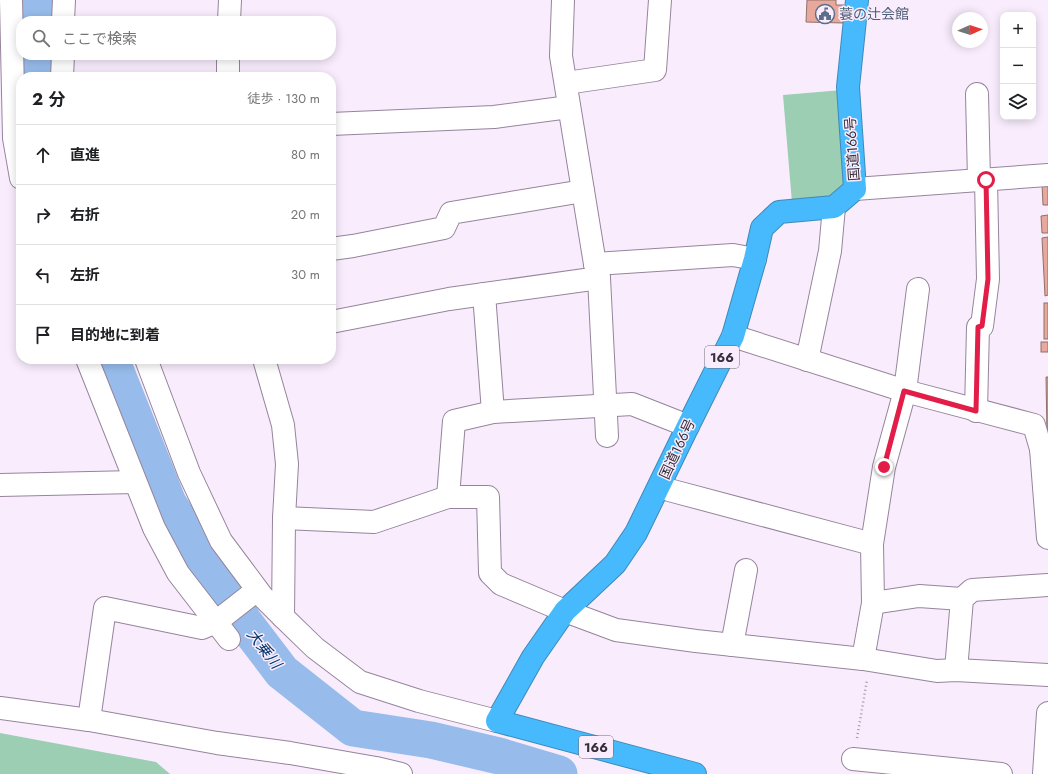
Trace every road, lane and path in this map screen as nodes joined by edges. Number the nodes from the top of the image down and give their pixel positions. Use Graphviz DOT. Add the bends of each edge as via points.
graph roads {
  1 [pos="11,0"];
  2 [pos="64,0"];
  3 [pos="230,0"];
  4 [pos="563,0"];
  5 [pos="660,0"];
  6 [pos="857,0"];
  7 [pos="64,16"];
  8 [pos="229,16"];
  9 [pos="62,60"];
  10 [pos="228,60"];
  11 [pos="62,72"];
  12 [pos="228,72"];
  13 [pos="566,83"];
  14 [pos="977,94"];
  15 [pos="569,107"];
  16 [pos="336,124"];
  17 [pos="12,138"];
  18 [pos="16,156"];
  19 [pos="1048,175"];
  20 [pos="982,180"];
  21 [pos="855,190"];
  22 [pos="583,191"];
  23 [pos="834,207"];
  24 [pos="336,248"];
  25 [pos="755,259"];
  26 [pos="597,271"];
  27 [pos="918,289"];
  28 [pos="484,294"];
  29 [pos="336,321"];
  30 [pos="733,336"];
  31 [pos="808,360"];
  32 [pos="89,364"];
  33 [pos="148,364"];
  34 [pos="265,364"];
  35 [pos="904,391"];
  36 [pos="605,405"];
  37 [pos="976,411"];
  38 [pos="493,412"];
  39 [pos="688,426"];
  40 [pos="607,436"];
  41 [pos="1044,449"];
  42 [pos="135,482"];
  43 [pos="0,485"];
  44 [pos="660,486"];
  45 [pos="448,497"];
  46 [pos="284,518"];
  47 [pos="1048,538"];
  48 [pos="872,544"];
  49 [pos="746,570"];
  50 [pos="1048,585"];
  51 [pos="253,593"];
  52 [pos="962,599"];
  53 [pos="873,603"];
  54 [pos="564,611"];
  55 [pos="282,618"];
  56 [pos="218,620"];
  57 [pos="229,639"];
  58 [pos="732,644"];
  59 [pos="866,659"];
  60 [pos="956,670"];
  61 [pos="1048,675"];
  62 [pos="0,708"];
  63 [pos="1048,713"];
  64 [pos="89,720"];
  65 [pos="497,721"];
  66 [pos="854,759"];
  67 [pos="949,771"];
  68 [pos="401,774"];
  69 [pos="695,774"];
  70 [pos="1001,774"];
  71 [pos="1044,774"];
  1 -- 17 [label="street"];
  2 -- 7 [label="street"];
  3 -- 8 [label="street"];
  4 -- 13 [label="street" via="561,56"];
  5 -- 13 [label="street" via="655,70"];
  6 -- 21 [label="highway, 国道166号" via="848,87"];
  9 -- 11 [label="street"];
  10 -- 12 [label="street"];
  13 -- 15 [label="street"];
  14 -- 20 [label="street"];
  15 -- 16 [label="street" via="494,117"];
  15 -- 22 [label="street"];
  17 -- 18 [label="street"];
  19 -- 20 [label="street"];
  20 -- 21 [label="street"];
  20 -- 37 [label="street" via="988,279 982,326 978,327"];
  21 -- 23 [label="highway, 国道166号"];
  22 -- 24 [label="street" via="451,214 444,228"];
  22 -- 26 [label="street"];
  23 -- 25 [label="highway, 国道166号 / 166" via="779,212 762,228"];
  23 -- 31 [label="street" via="830,251"];
  25 -- 26 [label="street" via="733,255"];
  25 -- 30 [label="highway, 国道166号 / 166"];
  26 -- 28 [label="street"];
  26 -- 36 [label="street"];
  27 -- 35 [label="street"];
  28 -- 29 [label="street"];
  28 -- 38 [label="street"];
  30 -- 31 [label="street"];
  30 -- 39 [label="highway, 国道166号 / 166"];
  31 -- 35 [label="street"];
  32 -- 42 [label="street"];
  33 -- 51 [label="street" via="189,473 221,541"];
  34 -- 46 [label="street" via="283,425 287,464"];
  35 -- 37 [label="street"];
  35 -- 48 [label="street" via="884,467"];
  36 -- 38 [label="street"];
  36 -- 39 [label="street" via="632,404"];
  36 -- 40 [label="street"];
  37 -- 41 [label="street" via="1034,425"];
  38 -- 45 [label="street" via="454,421"];
  39 -- 44 [label="highway, 国道166号 / 166"];
  41 -- 47 [label="street"];
  42 -- 43 [label="street"];
  42 -- 56 [label="street" via="154,528 178,573"];
  44 -- 48 [label="street"];
  44 -- 54 [label="highway, 国道166号 / 166" via="636,533 615,564"];
  45 -- 46 [label="street" via="374,522"];
  45 -- 54 [label="street" via="488,497 490,573 501,584"];
  46 -- 55 [label="street"];
  48 -- 53 [label="street"];
  49 -- 58 [label="street"];
  50 -- 52 [label="street" via="972,590"];
  51 -- 55 [label="street"];
  51 -- 56 [label="street"];
  52 -- 53 [label="street" via="919,596"];
  52 -- 60 [label="street"];
  53 -- 59 [label="street"];
  54 -- 58 [label="street" via="616,630"];
  54 -- 65 [label="highway, 国道166号 / 166" via="533,657"];
  55 -- 65 [label="street" via="315,648 360,682 419,701"];
  56 -- 57 [label="street"];
  56 -- 64 [label="street" via="202,628 105,608"];
  58 -- 59 [label="street"];
  59 -- 60 [label="street" via="937,671"];
  59 -- 66 [label="path"];
  60 -- 61 [label="street"];
  62 -- 64 [label="street"];
  63 -- 71 [label="street"];
  64 -- 68 [label="street" via="217,743 290,752"];
  65 -- 69 [label="highway, 166"];
  66 -- 67 [label="street"];
  67 -- 70 [label="street"];
}
